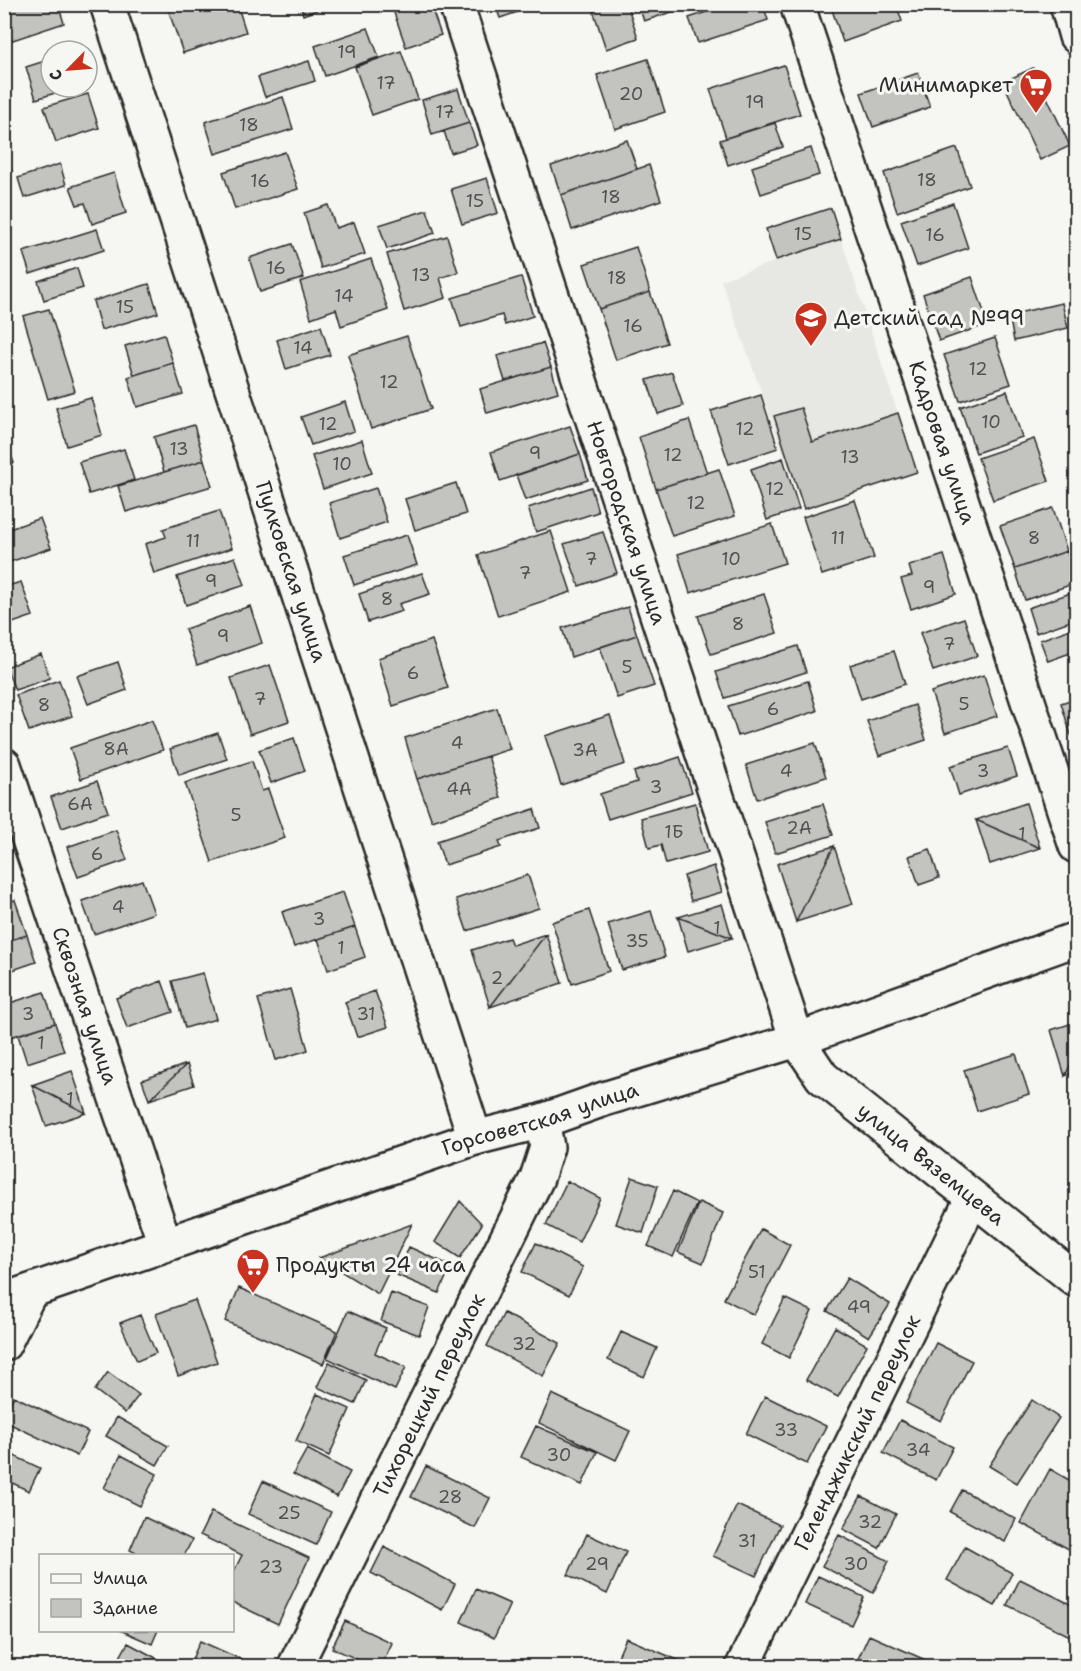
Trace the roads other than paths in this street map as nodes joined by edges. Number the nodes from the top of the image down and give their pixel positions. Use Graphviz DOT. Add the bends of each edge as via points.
graph roads {
  1 [pos="107,4"];
  2 [pos="456,4"];
  3 [pos="797,4"];
  4 [pos="4,765"];
  5 [pos="1077,846"];
  6 [pos="1077,939"];
  7 [pos="797,1040"];
  8 [pos="542,1121"];
  9 [pos="475,1138"];
  10 [pos="972,1199"];
  11 [pos="165,1244"];
  12 [pos="1077,1280"];
  13 [pos="17,1296"];
  14 [pos="4,1344"];
  15 [pos="295,1666"];
  16 [pos="743,1666"];
  1 -- 9 [label="street, Пулковская улица"];
  2 -- 7 [label="street, Новгородская улица"];
  3 -- 5 [label="street, Кадровая улица"];
  4 -- 11 [label="street, Сквозная улица"];
  6 -- 7 [label="street, Горсоветская улица"];
  7 -- 8 [label="street, Горсоветская улица"];
  7 -- 10 [label="street, улица Вяземцева" via="822,1077"];
  8 -- 9 [label="street, Горсоветская улица"];
  8 -- 15 [label="street, Тихорецкий переулок" via="548,1148 537,1178"];
  9 -- 11 [label="street, Горсоветская улица"];
  10 -- 12 [label="street, улица Вяземцева"];
  10 -- 16 [label="street, Геленджикский переулок"];
  11 -- 13 [label="street, Горсоветская улица"];
  13 -- 14 [label="street"];
}
